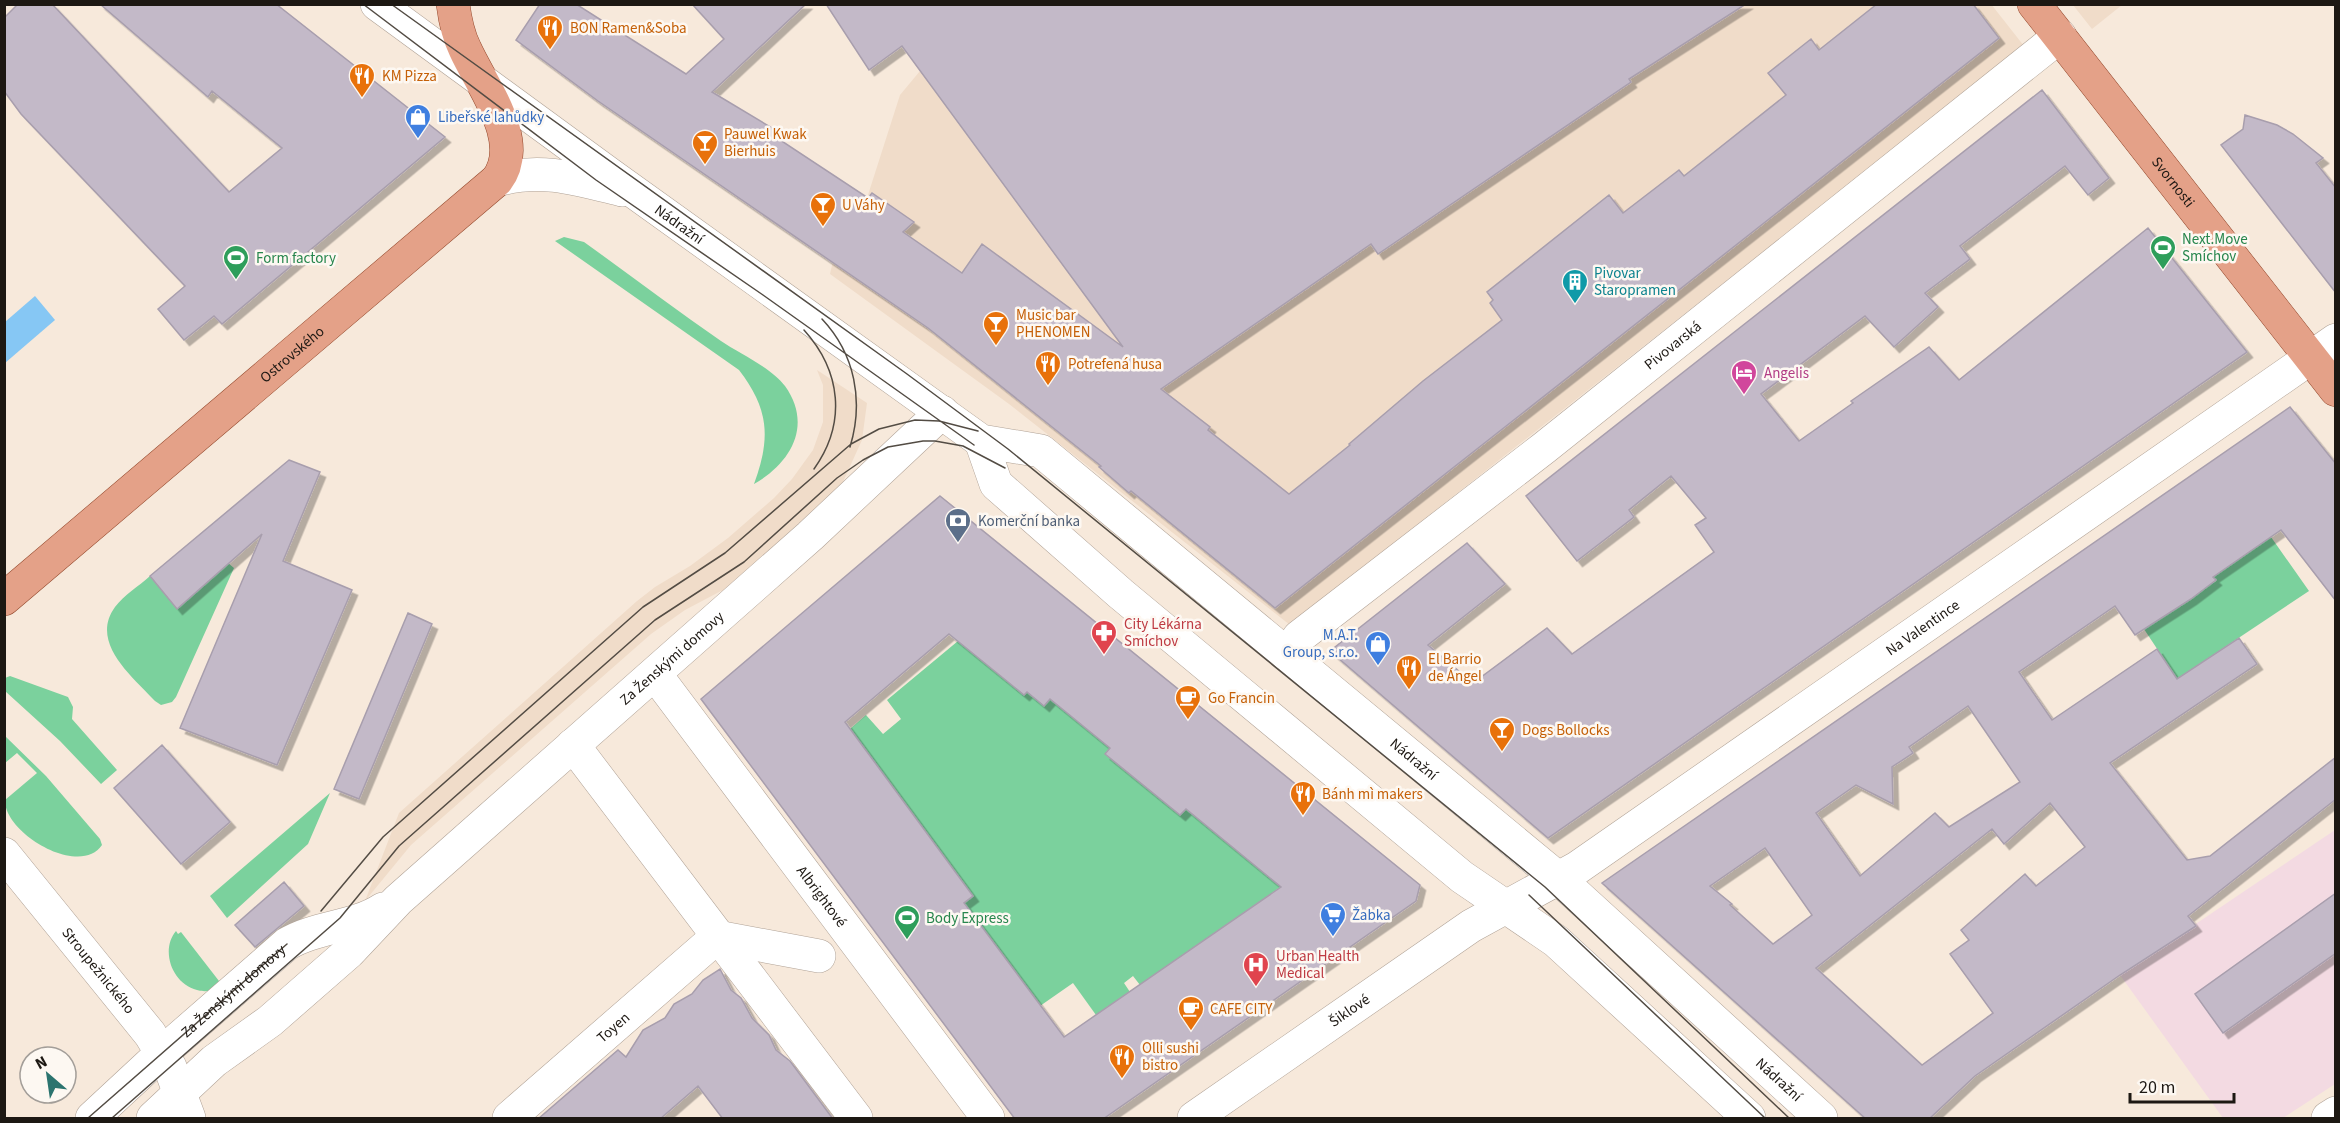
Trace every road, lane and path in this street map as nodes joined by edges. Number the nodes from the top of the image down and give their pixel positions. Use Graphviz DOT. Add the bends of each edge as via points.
graph roads {
  1 [pos="379,4"];
  2 [pos="410,4"];
  3 [pos="453,4"];
  4 [pos="2034,4"];
  5 [pos="2060,36"];
  6 [pos="480,80"];
  7 [pos="497,180"];
  8 [pos="637,194"];
  9 [pos="2323,348"];
  10 [pos="2336,390"];
  11 [pos="942,412"];
  12 [pos="981,441"];
  13 [pos="4,598"];
  14 [pos="1287,654"];
  15 [pos="655,674"];
  16 [pos="573,746"];
  17 [pos="4,854"];
  18 [pos="1559,879"];
  19 [pos="398,900"];
  20 [pos="1506,908"];
  21 [pos="717,937"];
  22 [pos="819,956"];
  23 [pos="162,1053"];
  24 [pos="184,1106"];
  25 [pos="2336,1113"];
  26 [pos="92,1119"];
  27 [pos="153,1119"];
  28 [pos="510,1119"];
  29 [pos="856,1119"];
  30 [pos="988,1119"];
  31 [pos="1194,1119"];
  32 [pos="1749,1119"];
  33 [pos="1821,1119"];
  34 [pos="2328,1119"];
  1 -- 2 [label="street"];
  1 -- 6 [label="street, Nádražní"];
  3 -- 6 [label="main road" via="459,35"];
  4 -- 5 [label="main road, Svornosti"];
  5 -- 9 [label="main road, Svornosti"];
  5 -- 14 [label="street, Pivovarská" via="1544,448 1299,637"];
  6 -- 7 [label="main road" via="502,122 506,140 506,163"];
  6 -- 8 [label="street, Nádražní"];
  7 -- 8 [label="street" via="514,175 550,174"];
  7 -- 13 [label="main road, Ostrovského"];
  8 -- 11 [label="street, Nádražní"];
  9 -- 10 [label="main road, Svornosti"];
  9 -- 18 [label="street, Na Valentince"];
  11 -- 12 [label="street, Nádražní"];
  11 -- 15 [label="street, Za Ženskými domovy"];
  12 -- 14 [label="street, Nádražní" via="1041,451"];
  12 -- 20 [label="street" via="996,484 1121,594 1462,877"];
  14 -- 18 [label="street, Nádražní"];
  15 -- 16 [label="street, Za Ženskými domovy"];
  15 -- 30 [label="street, Albrightové"];
  16 -- 19 [label="street, Za Ženskými domovy"];
  16 -- 21 [label="street"];
  17 -- 23 [label="street, Stroupežnického"];
  18 -- 20 [label="street, Na Valentince"];
  18 -- 33 [label="street, Nádražní"];
  19 -- 23 [label="street, Za Ženskými domovy" via="365,918 299,936"];
  19 -- 24 [label="street, Za Ženskými domovy" via="349,952 270,1021 214,1062"];
  20 -- 31 [label="street, Šiklové" via="1471,926"];
  20 -- 32 [label="street" via="1556,941"];
  21 -- 22 [label="street"];
  21 -- 28 [label="street, Toyen"];
  21 -- 29 [label="street"];
  23 -- 24 [label="street, Stroupežnického"];
  23 -- 26 [label="street, Za Ženskými domovy"];
  24 -- 27 [label="street, Za Ženskými domovy"];
  25 -- 34 [label="street"];
}
